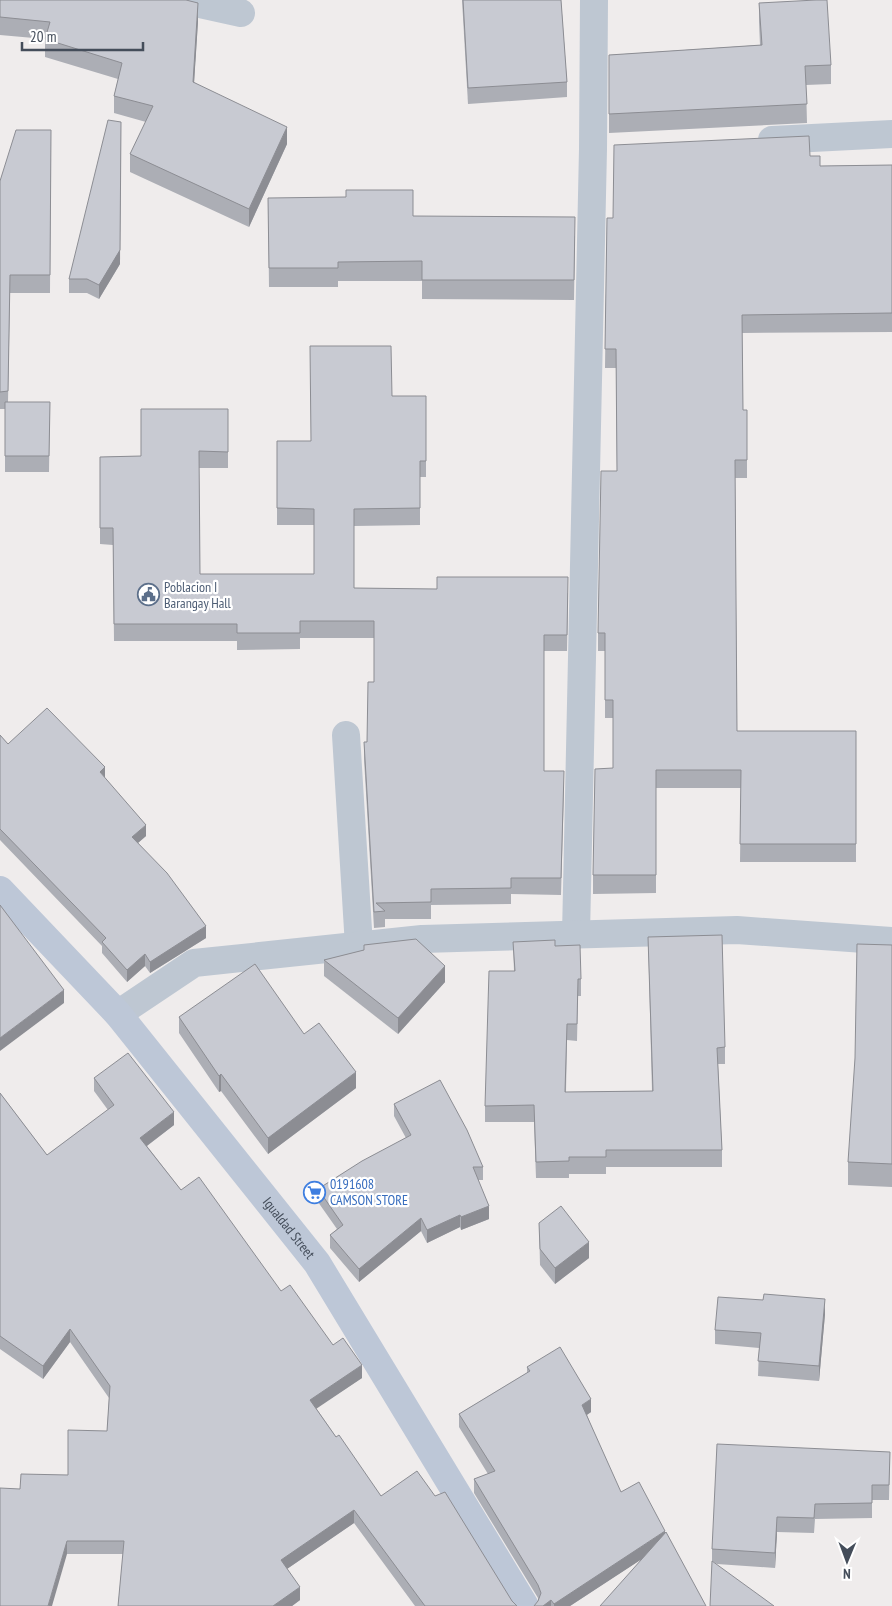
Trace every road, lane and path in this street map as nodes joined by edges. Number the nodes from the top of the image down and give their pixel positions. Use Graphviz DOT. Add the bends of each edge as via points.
graph roads {
  1 [pos="182,0"];
  2 [pos="594,0"];
  3 [pos="241,13"];
  4 [pos="892,134"];
  5 [pos="743,141"];
  6 [pos="346,735"];
  7 [pos="0,890"];
  8 [pos="576,935"];
  9 [pos="892,941"];
  10 [pos="359,946"];
  11 [pos="118,1014"];
  12 [pos="525,1606"];
  1 -- 3 [label="street"];
  2 -- 8 [label="street" via="603,149"];
  4 -- 5 [label="street"];
  6 -- 10 [label="street"];
  7 -- 11 [label="street, Igualdad Street"];
  8 -- 9 [label="street" via="737,930"];
  8 -- 10 [label="street" via="422,939"];
  10 -- 11 [label="street" via="194,963"];
  11 -- 12 [label="street, Igualdad Street" via="317,1263"];
}
